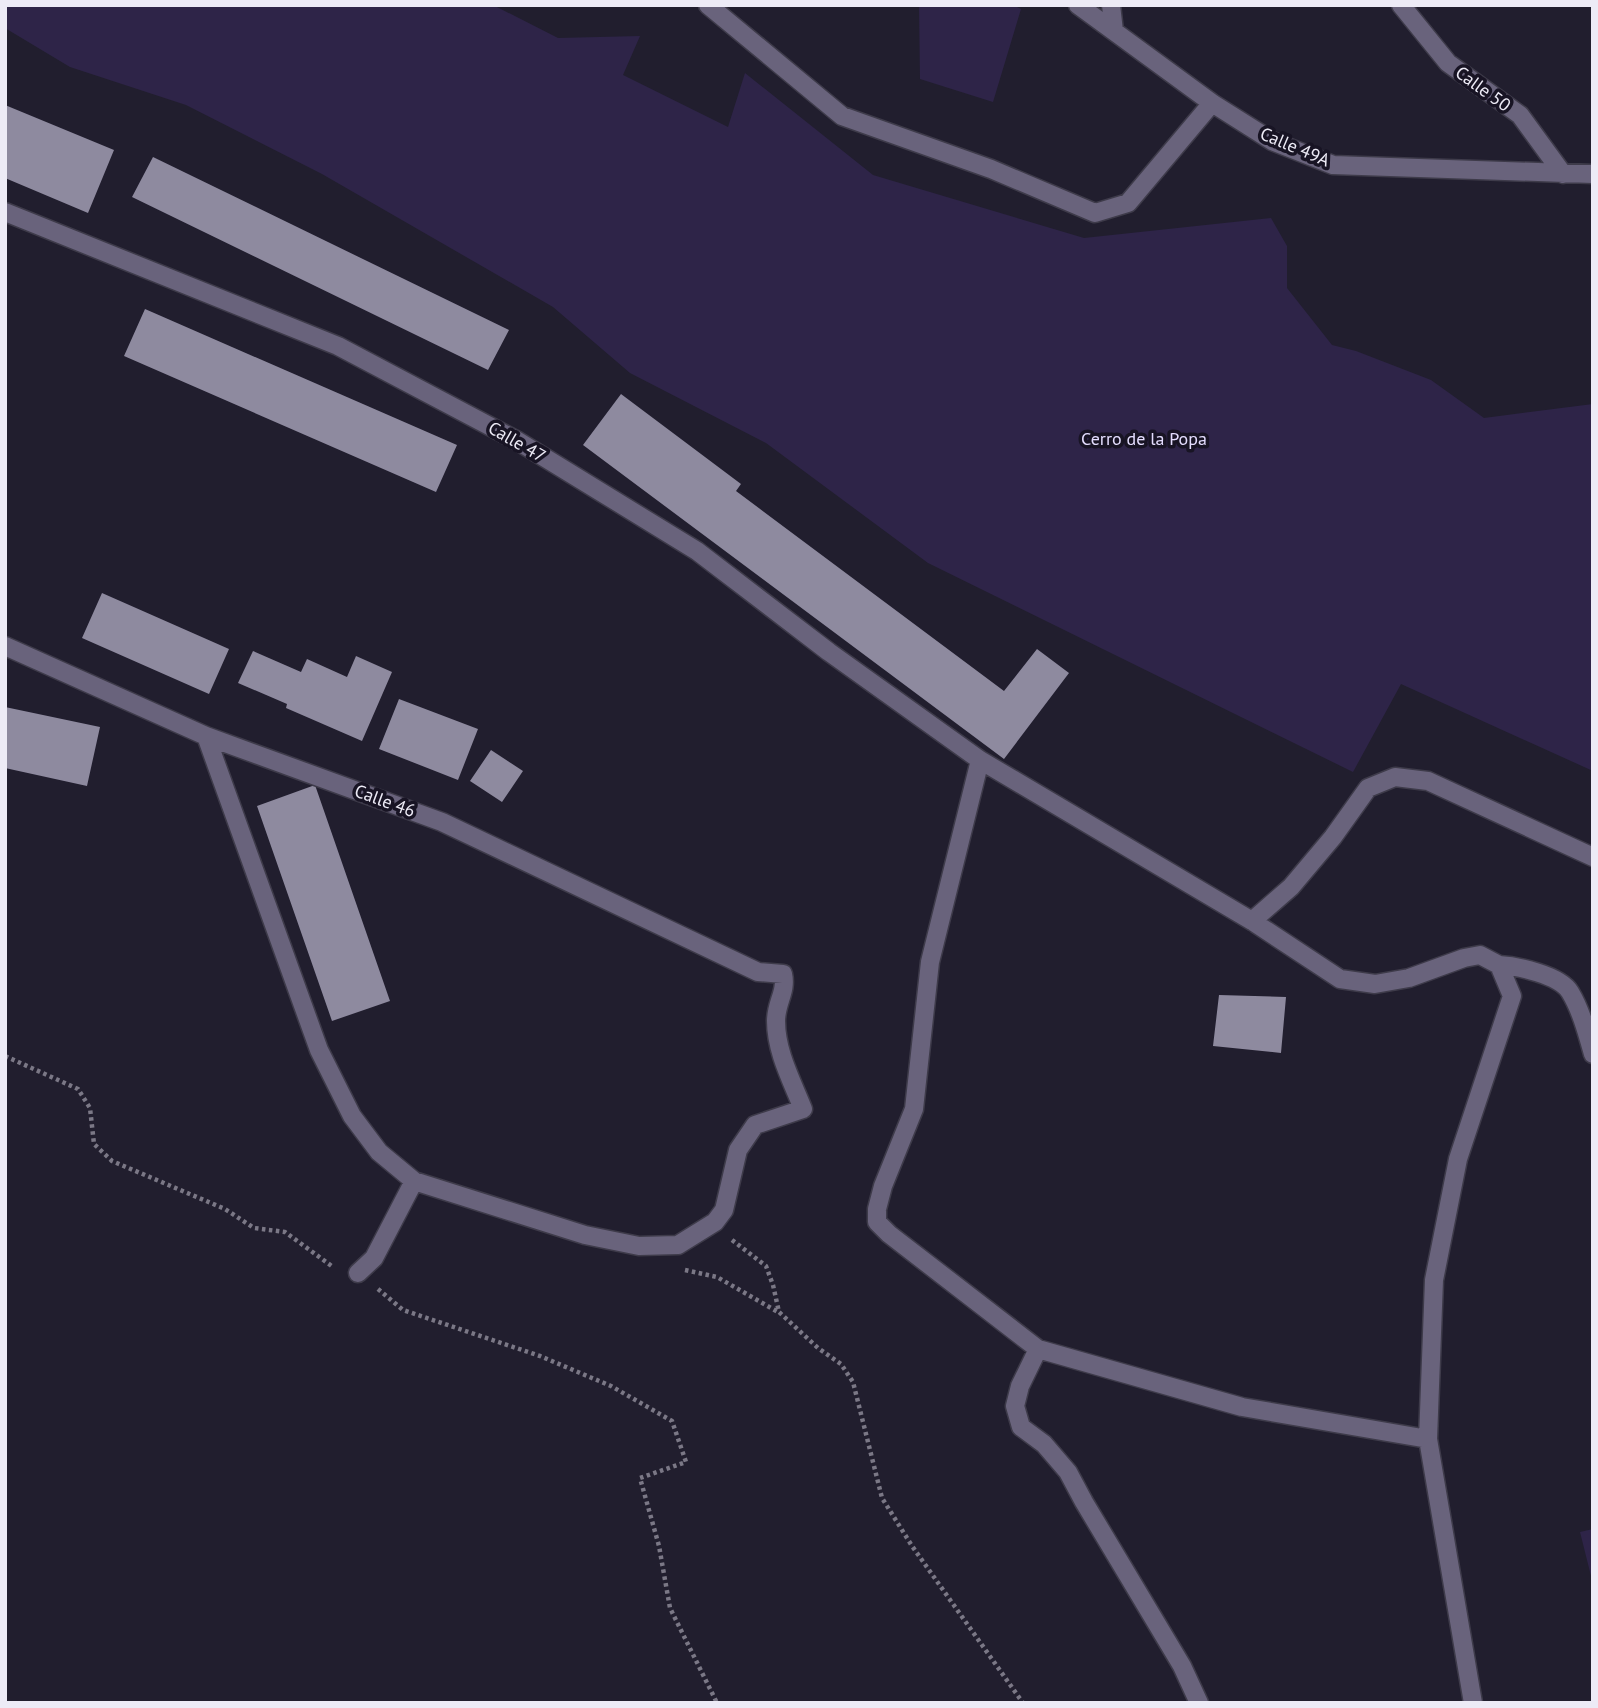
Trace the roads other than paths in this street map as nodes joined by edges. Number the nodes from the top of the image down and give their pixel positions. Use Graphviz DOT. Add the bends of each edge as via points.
graph roads {
  1 [pos="708,5"];
  2 [pos="1078,5"];
  3 [pos="1111,5"];
  4 [pos="1401,5"];
  5 [pos="1114,31"];
  6 [pos="1212,103"];
  7 [pos="1563,174"];
  8 [pos="1593,174"];
  9 [pos="5,212"];
  10 [pos="5,646"];
  11 [pos="206,736"];
  12 [pos="981,760"];
  13 [pos="1593,857"];
  14 [pos="1252,921"];
  15 [pos="1499,965"];
  16 [pos="1593,1054"];
  17 [pos="414,1181"];
  18 [pos="358,1273"];
  19 [pos="1038,1349"];
  20 [pos="1428,1439"];
  21 [pos="1199,1703"];
  22 [pos="1473,1703"];
  1 -- 6 [label="street" via="842,116 992,169 1095,213 1128,203"];
  2 -- 5 [label="street, Calle 49A"];
  3 -- 5 [label="street"];
  4 -- 7 [label="street, Calle 50" via="1448,63 1520,115"];
  5 -- 6 [label="street, Calle 49A"];
  6 -- 7 [label="street, Calle 49A" via="1272,141 1333,165"];
  7 -- 8 [label="street, Calle 49A"];
  9 -- 12 [label="street, Calle 47" via="338,346 516,440 697,551"];
  10 -- 11 [label="street, Calle 46"];
  11 -- 17 [label="street" via="319,1050 352,1116 379,1152"];
  11 -- 17 [label="street, Calle 46" via="442,822 758,972 783,974 786,985 779,1000 776,1034 803,1109 755,1125 738,1150 724,1210 715,1222 678,1245 639,1246 584,1236"];
  12 -- 14 [label="street, Calle 47"];
  12 -- 19 [label="street" via="930,962 914,1110 883,1186 877,1222"];
  13 -- 14 [label="street" via="1428,781 1395,777 1368,788 1291,887"];
  14 -- 15 [label="street, Calle 47" via="1340,979 1375,984 1480,955"];
  15 -- 16 [label="street, Calle 47" via="1518,966 1569,989"];
  15 -- 20 [label="street" via="1512,996 1458,1159 1434,1280"];
  17 -- 18 [label="street" via="374,1258"];
  19 -- 20 [label="street" via="1242,1407"];
  19 -- 21 [label="street" via="1015,1406 1021,1427 1044,1444 1068,1472"];
  20 -- 22 [label="street"];
}
